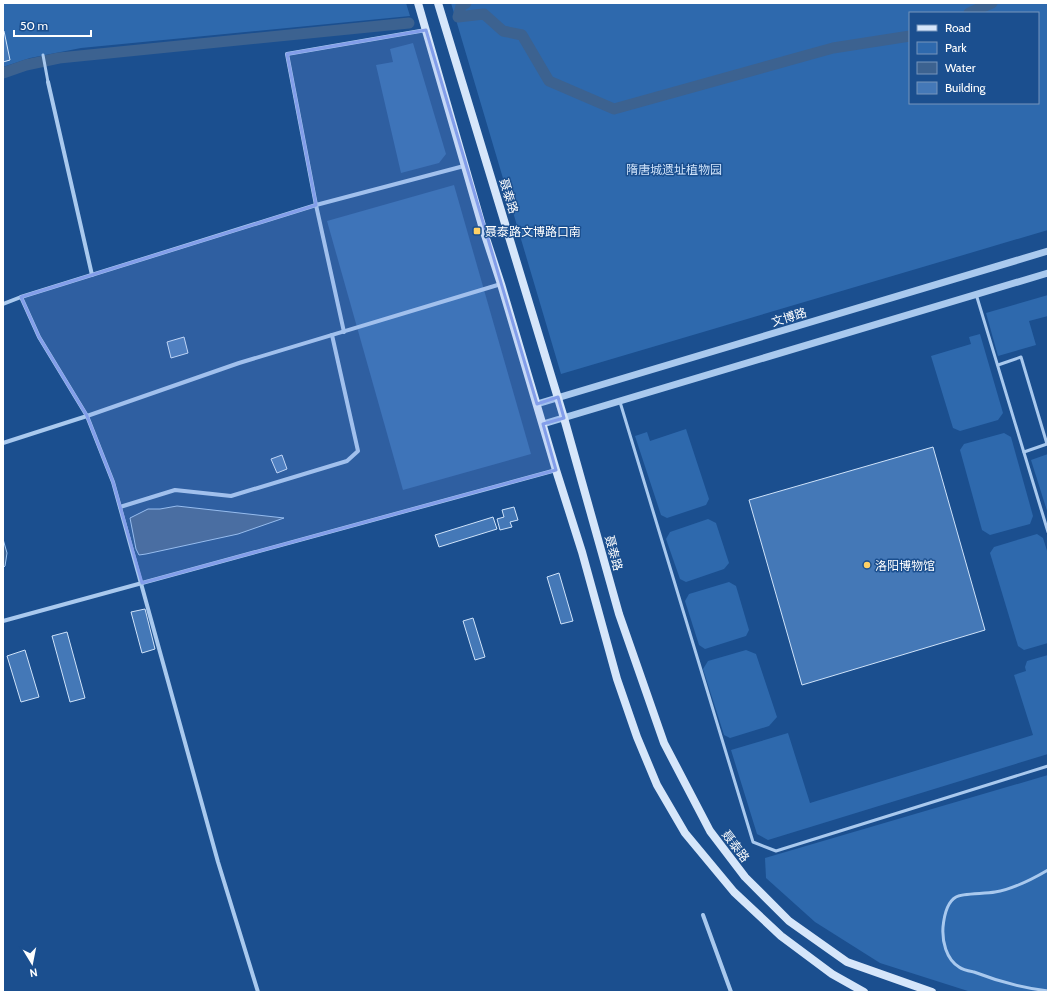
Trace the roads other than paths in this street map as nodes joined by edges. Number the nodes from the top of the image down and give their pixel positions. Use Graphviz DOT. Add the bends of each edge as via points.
graph roads {
  1 [pos="418,3"];
  2 [pos="438,3"];
  3 [pos="426,30"];
  4 [pos="43,56"];
  5 [pos="48,82"];
  6 [pos="464,166"];
  7 [pos="316,205"];
  8 [pos="1048,251"];
  9 [pos="1048,273"];
  10 [pos="92,275"];
  11 [pos="501,284"];
  12 [pos="976,294"];
  13 [pos="20,297"];
  14 [pos="3,304"];
  15 [pos="344,332"];
  16 [pos="332,335"];
  17 [pos="998,365"];
  18 [pos="558,397"];
  19 [pos="620,402"];
  20 [pos="537,404"];
  21 [pos="87,416"];
  22 [pos="564,418"];
  23 [pos="543,424"];
  24 [pos="3,442"];
  25 [pos="1024,452"];
  26 [pos="556,470"];
  27 [pos="120,507"];
  28 [pos="1047,524"];
  29 [pos="1048,532"];
  30 [pos="142,583"];
  31 [pos="3,621"];
  32 [pos="1048,766"];
  33 [pos="1048,870"];
  34 [pos="703,915"];
  35 [pos="1048,991"];
  36 [pos="258,992"];
  37 [pos="731,992"];
  38 [pos="864,992"];
  39 [pos="932,992"];
  1 -- 3 [label="main road"];
  2 -- 18 [label="main road, 聂泰路"];
  3 -- 6 [label="main road"];
  3 -- 7 [label="street" via="287,54"];
  4 -- 5 [label="lane"];
  5 -- 10 [label="street"];
  6 -- 7 [label="street"];
  6 -- 11 [label="main road"];
  7 -- 10 [label="street"];
  7 -- 15 [label="street"];
  8 -- 18 [label="street, 文博路"];
  9 -- 12 [label="street"];
  10 -- 13 [label="street"];
  11 -- 15 [label="street"];
  11 -- 20 [label="main road"];
  12 -- 17 [label="lane"];
  12 -- 19 [label="street"];
  13 -- 14 [label="street"];
  13 -- 21 [label="street" via="39,337"];
  15 -- 16 [label="street"];
  16 -- 21 [label="street" via="239,363"];
  16 -- 27 [label="street" via="358,451 347,461 231,496 175,490"];
  17 -- 25 [label="lane"];
  17 -- 25 [label="lane" via="1021,357 1047,444"];
  18 -- 20 [label="street, 文博路"];
  18 -- 22 [label="main road, 聂泰路"];
  19 -- 22 [label="street"];
  19 -- 32 [label="lane" via="753,842 776,851"];
  20 -- 23 [label="main road"];
  21 -- 24 [label="street"];
  21 -- 27 [label="street"];
  22 -- 23 [label="street"];
  22 -- 39 [label="main road, 聂泰路" via="619,614 664,743 710,831 745,877 789,921 847,962"];
  23 -- 26 [label="main road"];
  25 -- 28 [label="lane"];
  26 -- 30 [label="street"];
  26 -- 38 [label="main road" via="637,737 661,792 685,833 734,892 781,936 832,974"];
  27 -- 30 [label="street"];
  28 -- 29 [label="lane"];
  30 -- 31 [label="street"];
  30 -- 36 [label="street" via="218,862"];
  33 -- 35 [label="lane" via="1010,888 981,894 961,894 954,898 943,919 942,937 948,954 959,967 982,976"];
  34 -- 37 [label="street"];
}
